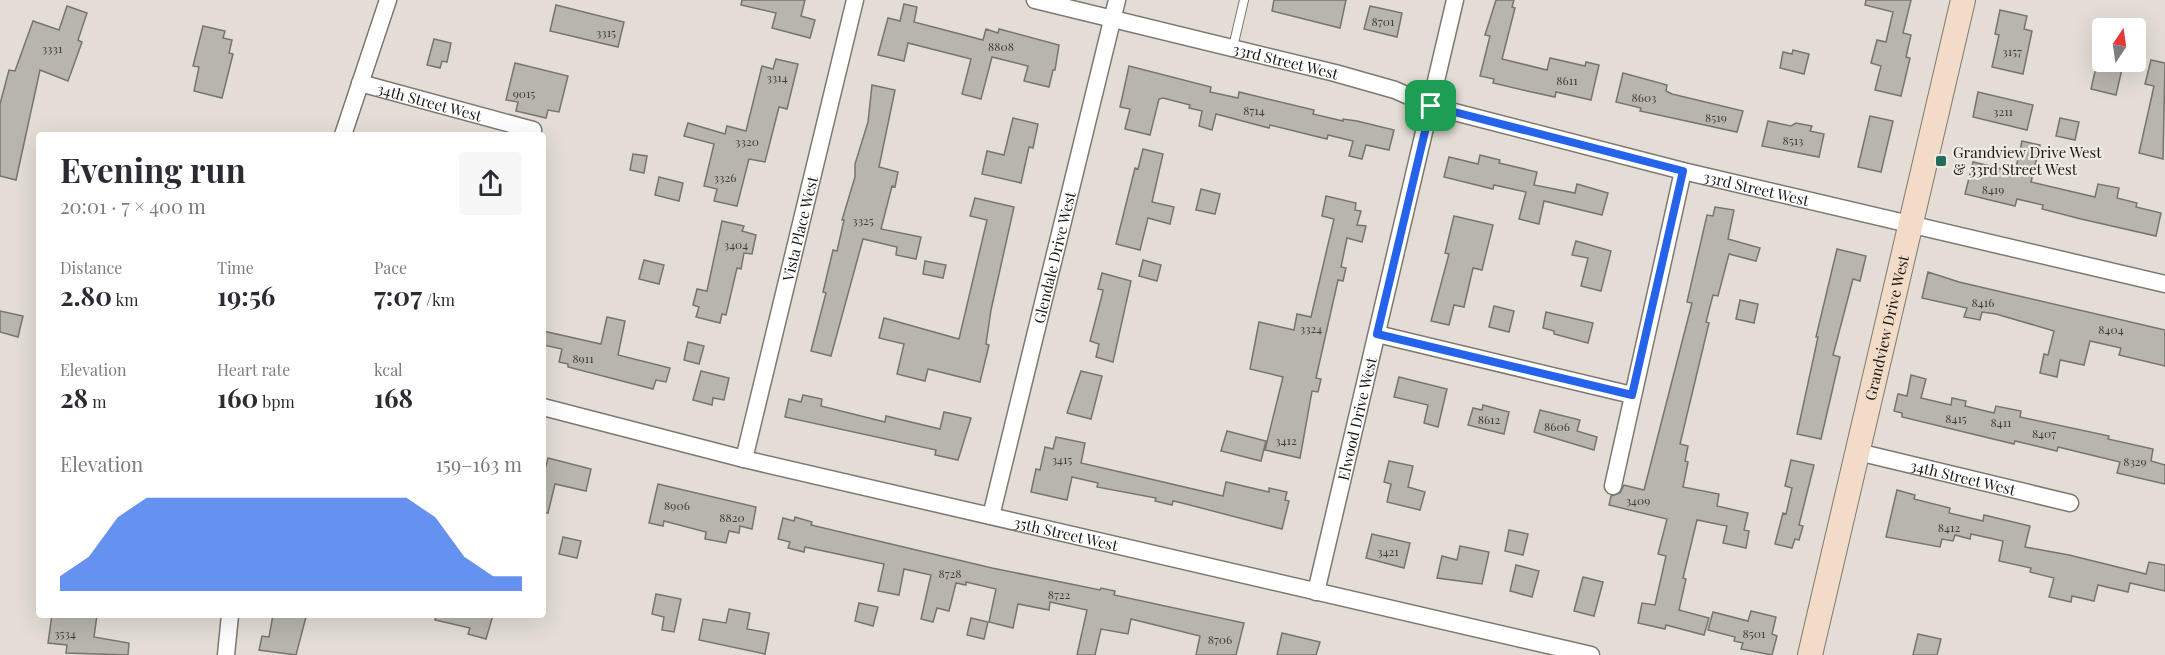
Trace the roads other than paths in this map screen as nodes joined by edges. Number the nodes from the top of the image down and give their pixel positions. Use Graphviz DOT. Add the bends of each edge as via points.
graph roads {
  1 [pos="388,0"];
  2 [pos="855,0"];
  3 [pos="1035,0"];
  4 [pos="1117,0"];
  5 [pos="1244,0"];
  6 [pos="1455,0"];
  7 [pos="1963,0"];
  8 [pos="1112,19"];
  9 [pos="1233,47"];
  10 [pos="360,83"];
  11 [pos="1431,106"];
  12 [pos="533,130"];
  13 [pos="344,132"];
  14 [pos="1683,171"];
  15 [pos="1911,224"];
  16 [pos="2165,284"];
  17 [pos="1377,334"];
  18 [pos="1632,395"];
  19 [pos="546,408"];
  20 [pos="1857,452"];
  21 [pos="744,459"];
  22 [pos="1613,486"];
  23 [pos="2070,503"];
  24 [pos="991,516"];
  25 [pos="1316,592"];
  26 [pos="230,618"];
  27 [pos="226,655"];
  28 [pos="1591,655"];
  29 [pos="1810,655"];
  1 -- 10 [label="street"];
  2 -- 21 [label="street, Vista Place West"];
  3 -- 8 [label="street, 33rd Street West"];
  4 -- 8 [label="street, Glendale Drive West"];
  5 -- 9 [label="lane"];
  6 -- 11 [label="street, Elwood Drive West"];
  7 -- 15 [label="street, Grandview Drive West"];
  8 -- 9 [label="street, 33rd Street West"];
  8 -- 24 [label="street, Glendale Drive West"];
  9 -- 11 [label="street, 33rd Street West" via="1395,90"];
  10 -- 12 [label="street, 34th Street West"];
  10 -- 13 [label="street"];
  11 -- 14 [label="street, 33rd Street West"];
  11 -- 17 [label="street, Elwood Drive West"];
  14 -- 15 [label="street, 33rd Street West"];
  14 -- 18 [label="street"];
  15 -- 16 [label="street, 33rd Street West"];
  15 -- 20 [label="street, Grandview Drive West"];
  17 -- 18 [label="street"];
  17 -- 25 [label="street, Elwood Drive West"];
  18 -- 22 [label="street"];
  19 -- 21 [label="street, 35th Street West"];
  20 -- 23 [label="street, 34th Street West"];
  20 -- 29 [label="street, Grandview Drive West"];
  21 -- 24 [label="street, 35th Street West"];
  24 -- 25 [label="street, 35th Street West"];
  25 -- 28 [label="street, 35th Street West"];
  26 -- 27 [label="street"];
}
